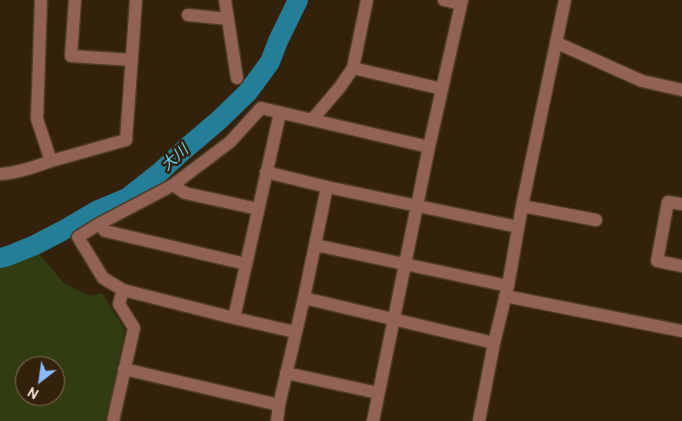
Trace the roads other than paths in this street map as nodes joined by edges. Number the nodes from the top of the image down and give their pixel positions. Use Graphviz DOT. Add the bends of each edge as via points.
graph roads {
  1 [pos="41,0"];
  2 [pos="75,0"];
  3 [pos="136,0"];
  4 [pos="225,0"];
  5 [pos="367,0"];
  6 [pos="444,0"];
  7 [pos="565,0"];
  8 [pos="461,2"];
  9 [pos="188,15"];
  10 [pos="228,19"];
  11 [pos="557,42"];
  12 [pos="132,60"];
  13 [pos="353,68"];
  14 [pos="237,78"];
  15 [pos="442,88"];
  16 [pos="682,90"];
  17 [pos="280,113"];
  18 [pos="312,120"];
  19 [pos="429,147"];
  20 [pos="51,161"];
  21 [pos="266,172"];
  22 [pos="0,174"];
  23 [pos="173,185"];
  24 [pos="327,187"];
  25 [pos="682,204"];
  26 [pos="416,205"];
  27 [pos="522,206"];
  28 [pos="258,209"];
  29 [pos="596,220"];
  30 [pos="99,224"];
  31 [pos="518,227"];
  32 [pos="315,245"];
  33 [pos="246,264"];
  34 [pos="406,264"];
  35 [pos="682,266"];
  36 [pos="123,290"];
  37 [pos="507,291"];
  38 [pos="304,298"];
  39 [pos="234,318"];
  40 [pos="394,320"];
  41 [pos="682,331"];
  42 [pos="296,332"];
  43 [pos="494,343"];
  44 [pos="124,369"];
  45 [pos="286,373"];
  46 [pos="378,393"];
  47 [pos="279,405"];
  48 [pos="113,421"];
  49 [pos="276,421"];
  50 [pos="373,421"];
  51 [pos="479,421"];
  1 -- 20 [label="street" via="37,119"];
  2 -- 12 [label="street" via="71,56"];
  3 -- 12 [label="street"];
  4 -- 10 [label="street"];
  5 -- 13 [label="street"];
  6 -- 8 [label="street"];
  7 -- 11 [label="street"];
  8 -- 15 [label="street"];
  9 -- 10 [label="street"];
  10 -- 14 [label="street"];
  11 -- 16 [label="street" via="642,81"];
  11 -- 27 [label="street"];
  12 -- 20 [label="street" via="126,140"];
  13 -- 15 [label="street"];
  13 -- 18 [label="street"];
  15 -- 19 [label="street"];
  17 -- 18 [label="street"];
  17 -- 21 [label="street"];
  17 -- 23 [label="street" via="261,108 230,142"];
  18 -- 19 [label="street"];
  19 -- 26 [label="street"];
  20 -- 22 [label="street" via="26,170"];
  21 -- 24 [label="street"];
  21 -- 28 [label="street"];
  23 -- 28 [label="street" via="185,193"];
  23 -- 30 [label="street"];
  24 -- 26 [label="street"];
  24 -- 32 [label="street"];
  25 -- 35 [label="street" via="668,202 657,261"];
  26 -- 31 [label="street"];
  26 -- 34 [label="street"];
  27 -- 29 [label="street"];
  27 -- 31 [label="street"];
  28 -- 33 [label="street"];
  30 -- 33 [label="street" via="105,231"];
  30 -- 36 [label="street" via="78,237 103,278"];
  31 -- 37 [label="street"];
  32 -- 34 [label="street"];
  32 -- 38 [label="street"];
  33 -- 39 [label="street"];
  34 -- 37 [label="street"];
  34 -- 40 [label="street"];
  36 -- 39 [label="street"];
  36 -- 44 [label="street" via="119,304 134,328"];
  37 -- 41 [label="street"];
  37 -- 43 [label="street"];
  38 -- 40 [label="street"];
  38 -- 42 [label="street"];
  39 -- 42 [label="street"];
  40 -- 43 [label="street"];
  40 -- 46 [label="street"];
  42 -- 45 [label="street"];
  43 -- 51 [label="street"];
  44 -- 47 [label="street"];
  44 -- 48 [label="street"];
  45 -- 46 [label="street"];
  45 -- 47 [label="street"];
  46 -- 50 [label="street"];
  47 -- 49 [label="street"];
}
